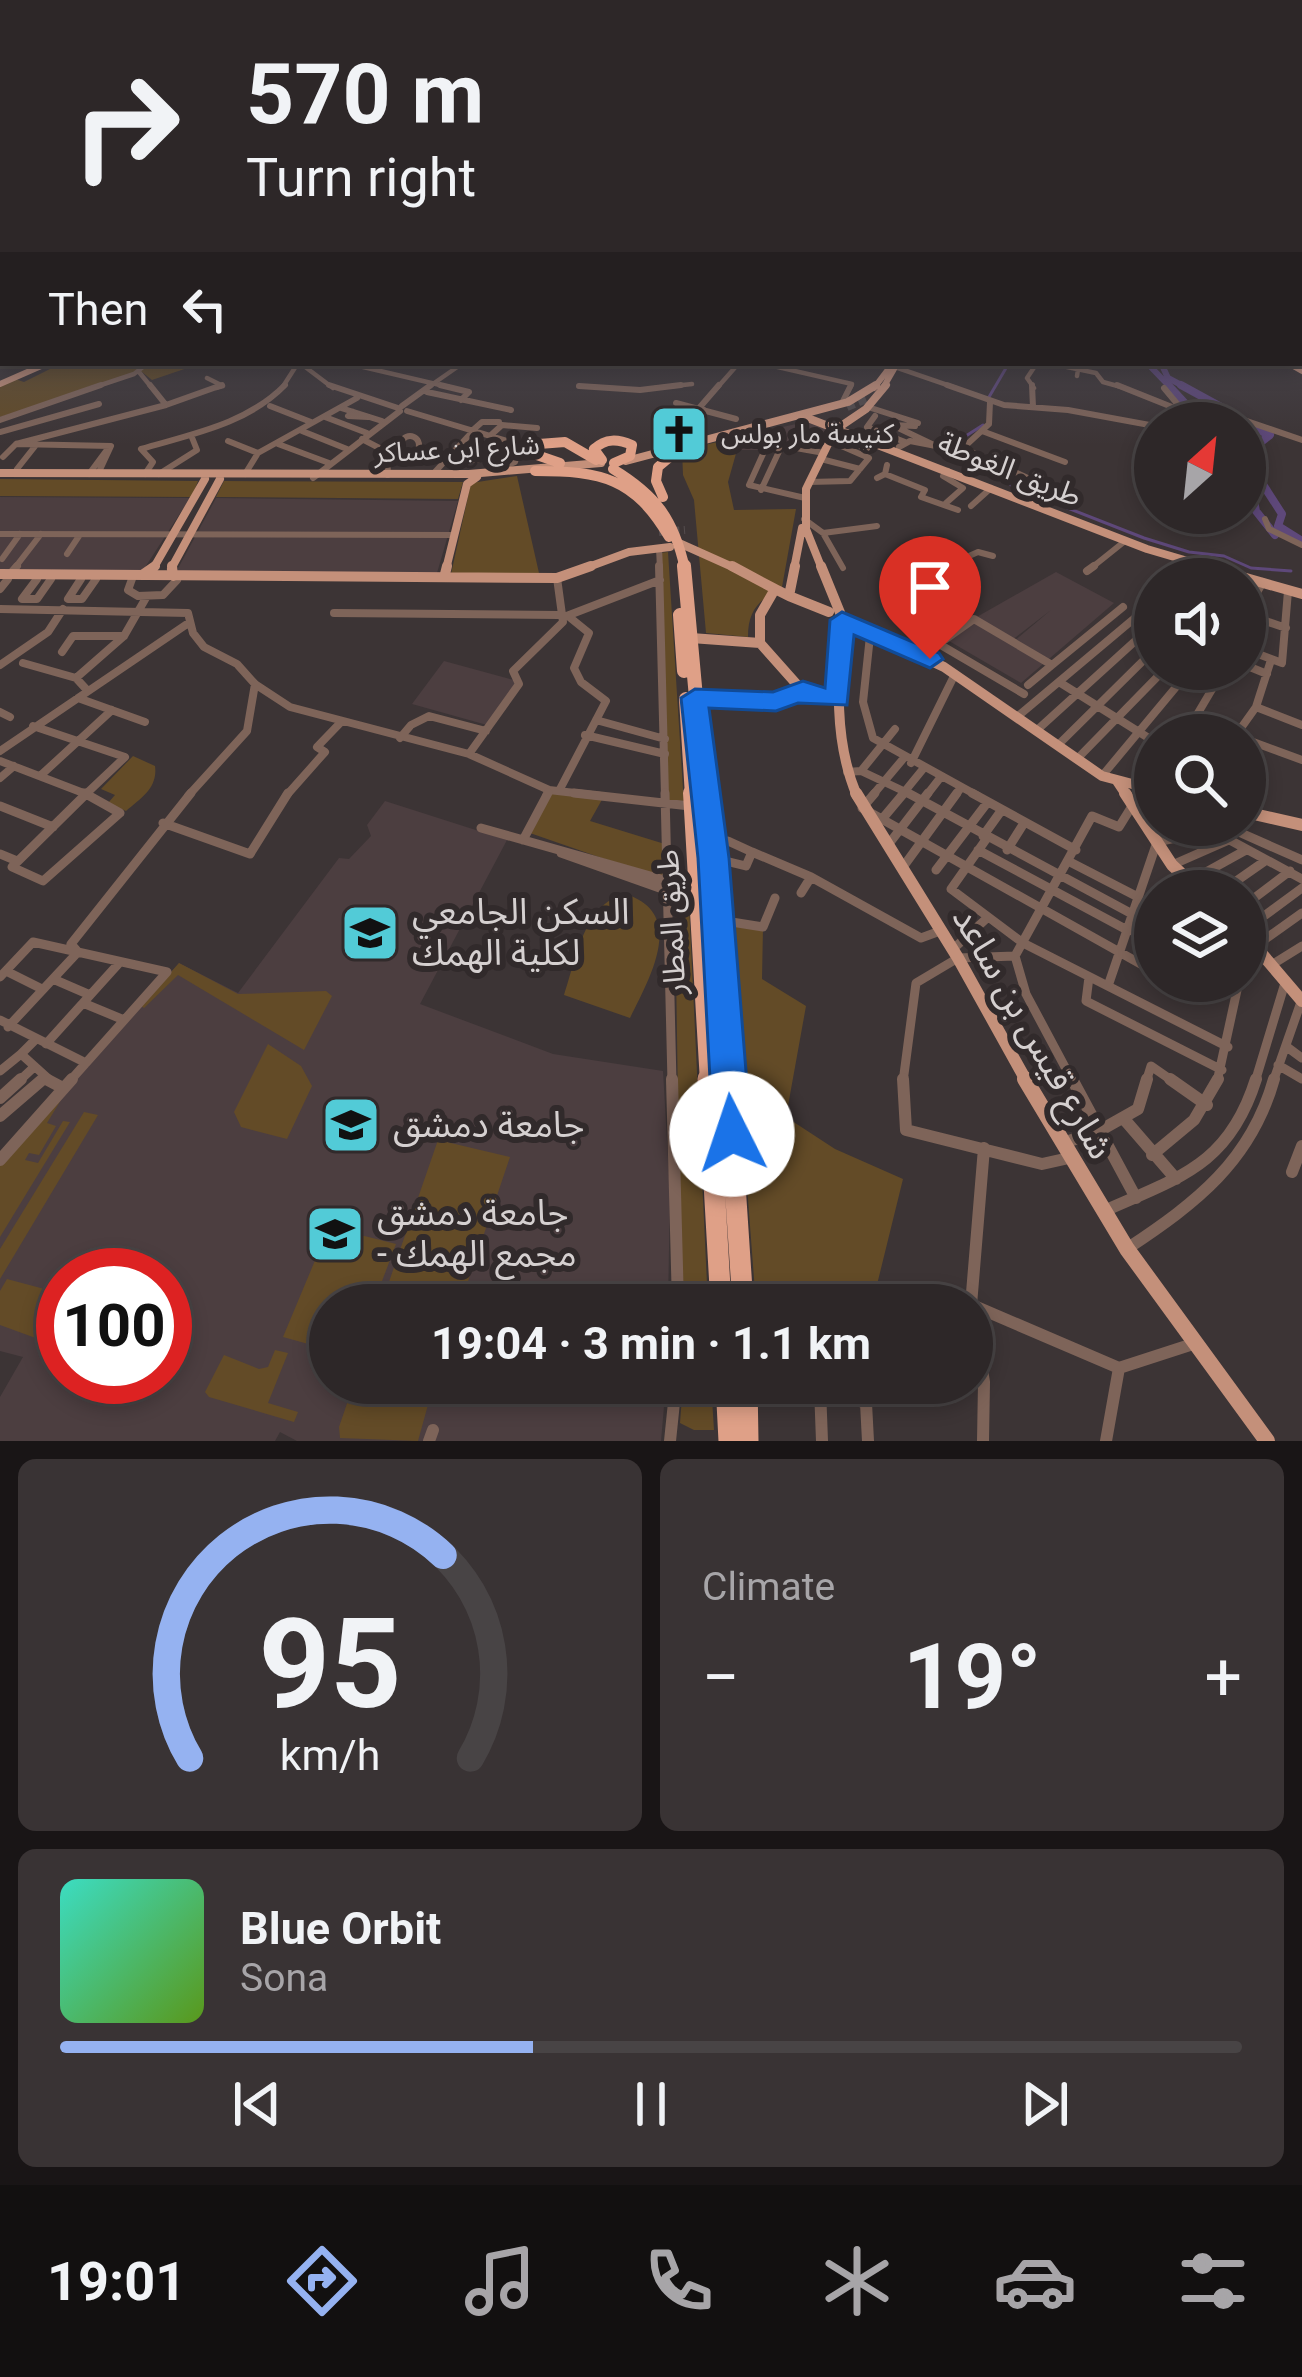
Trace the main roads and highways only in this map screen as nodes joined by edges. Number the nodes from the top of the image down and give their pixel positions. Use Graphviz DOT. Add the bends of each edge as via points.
graph roads {
  1 [pos="41,366"];
  2 [pos="895,366"];
  3 [pos="0,383"];
  4 [pos="851,398"];
  5 [pos="872,406"];
  6 [pos="805,417"];
  7 [pos="832,439"];
  8 [pos="682,447"];
  9 [pos="572,464"];
  10 [pos="607,464"];
  11 [pos="535,471"];
  12 [pos="0,474"];
  13 [pos="314,476"];
  14 [pos="473,478"];
  15 [pos="205,479"];
  16 [pos="220,479"];
  17 [pos="1021,494"];
  18 [pos="805,538"];
  19 [pos="671,542"];
  20 [pos="445,574"];
  21 [pos="5,576"];
  22 [pos="137,577"];
  23 [pos="175,578"];
  24 [pos="559,579"];
  25 [pos="775,589"];
  26 [pos="1302,592"];
  27 [pos="790,596"];
  28 [pos="829,612"];
  29 [pos="842,620"];
  30 [pos="691,638"];
  31 [pos="760,643"];
  32 [pos="837,698"];
  33 [pos="1117,781"];
  34 [pos="1134,785"];
  35 [pos="1266,817"];
  36 [pos="1302,826"];
  37 [pos="1177,870"];
  38 [pos="1266,960"];
  39 [pos="1302,1001"];
  40 [pos="721,1284"];
  41 [pos="742,1284"];
  42 [pos="727,1404"];
  43 [pos="747,1404"];
  44 [pos="729,1441"];
  45 [pos="748,1441"];
  46 [pos="1267,1441"];
  1 -- 3 [label="main road"];
  2 -- 4 [label="main road, شارع ابن عساكر"];
  2 -- 5 [label="main road"];
  4 -- 5 [label="main road"];
  4 -- 6 [label="main road, شارع ابن عساكر"];
  4 -- 7 [label="main road" via="852,412"];
  4 -- 10 [label="main road, شارع ابن عساكر"];
  5 -- 7 [label="main road"];
  6 -- 7 [label="main road"];
  6 -- 8 [label="main road, شارع ابن عساكر"];
  7 -- 17 [label="main road, طريق الغوطة"];
  7 -- 17 [label="main road" via="854,428"];
  7 -- 18 [label="main road" via="809,482"];
  8 -- 11 [label="main road, شارع ابن عساكر" via="621,465"];
  8 -- 19 [label="highway" via="654,479 674,510"];
  9 -- 10 [label="main road, شارع ابن عساكر"];
  9 -- 10 [label="highway" via="525,454 560,441"];
  9 -- 14 [label="main road, شارع ابن عساكر"];
  10 -- 19 [label="highway" via="658,507"];
  11 -- 14 [label="main road, شارع ابن عساكر"];
  11 -- 19 [label="highway" via="580,473 626,488 650,505"];
  12 -- 13 [label="main road, شارع ابن عساكر"];
  12 -- 15 [label="main road, شارع ابن عساكر"];
  13 -- 14 [label="main road, شارع ابن عساكر"];
  13 -- 14 [label="main road, شارع ابن عساكر"];
  13 -- 16 [label="main road, شارع ابن عساكر"];
  14 -- 20 [label="main road"];
  15 -- 16 [label="main road, شارع ابن عساكر"];
  15 -- 22 [label="main road" via="151,572"];
  16 -- 23 [label="main road" via="171,568"];
  17 -- 26 [label="main road" via="1156,549"];
  17 -- 26 [label="main road, طريق الغوطة" via="1125,541"];
  18 -- 27 [label="main road"];
  18 -- 29 [label="main road"];
  19 -- 24 [label="main road"];
  19 -- 25 [label="main road"];
  19 -- 30 [label="highway, طريق المطار"];
  19 -- 40 [label="highway, طريق المطار"];
  20 -- 23 [label="main road"];
  20 -- 24 [label="main road"];
  21 -- 22 [label="main road"];
  21 -- 22 [label="main road"];
  22 -- 23 [label="main road"];
  23 -- 24 [label="main road"];
  25 -- 27 [label="main road"];
  25 -- 31 [label="main road" via="760,614"];
  27 -- 28 [label="main road"];
  29 -- 32 [label="main road, شارع قيس بن ساعد"];
  29 -- 33 [label="main road" via="955,674"];
  30 -- 31 [label="main road"];
  30 -- 41 [label="highway, طريق المطار"];
  31 -- 32 [label="main road" via="808,697"];
  32 -- 46 [label="main road, شارع قيس بن ساعد" via="862,808 1126,1249"];
  33 -- 34 [label="main road"];
  33 -- 37 [label="main road"];
  35 -- 36 [label="main road"];
  38 -- 39 [label="main road"];
  42 -- 44 [label="highway"];
  43 -- 45 [label="highway"];
}
